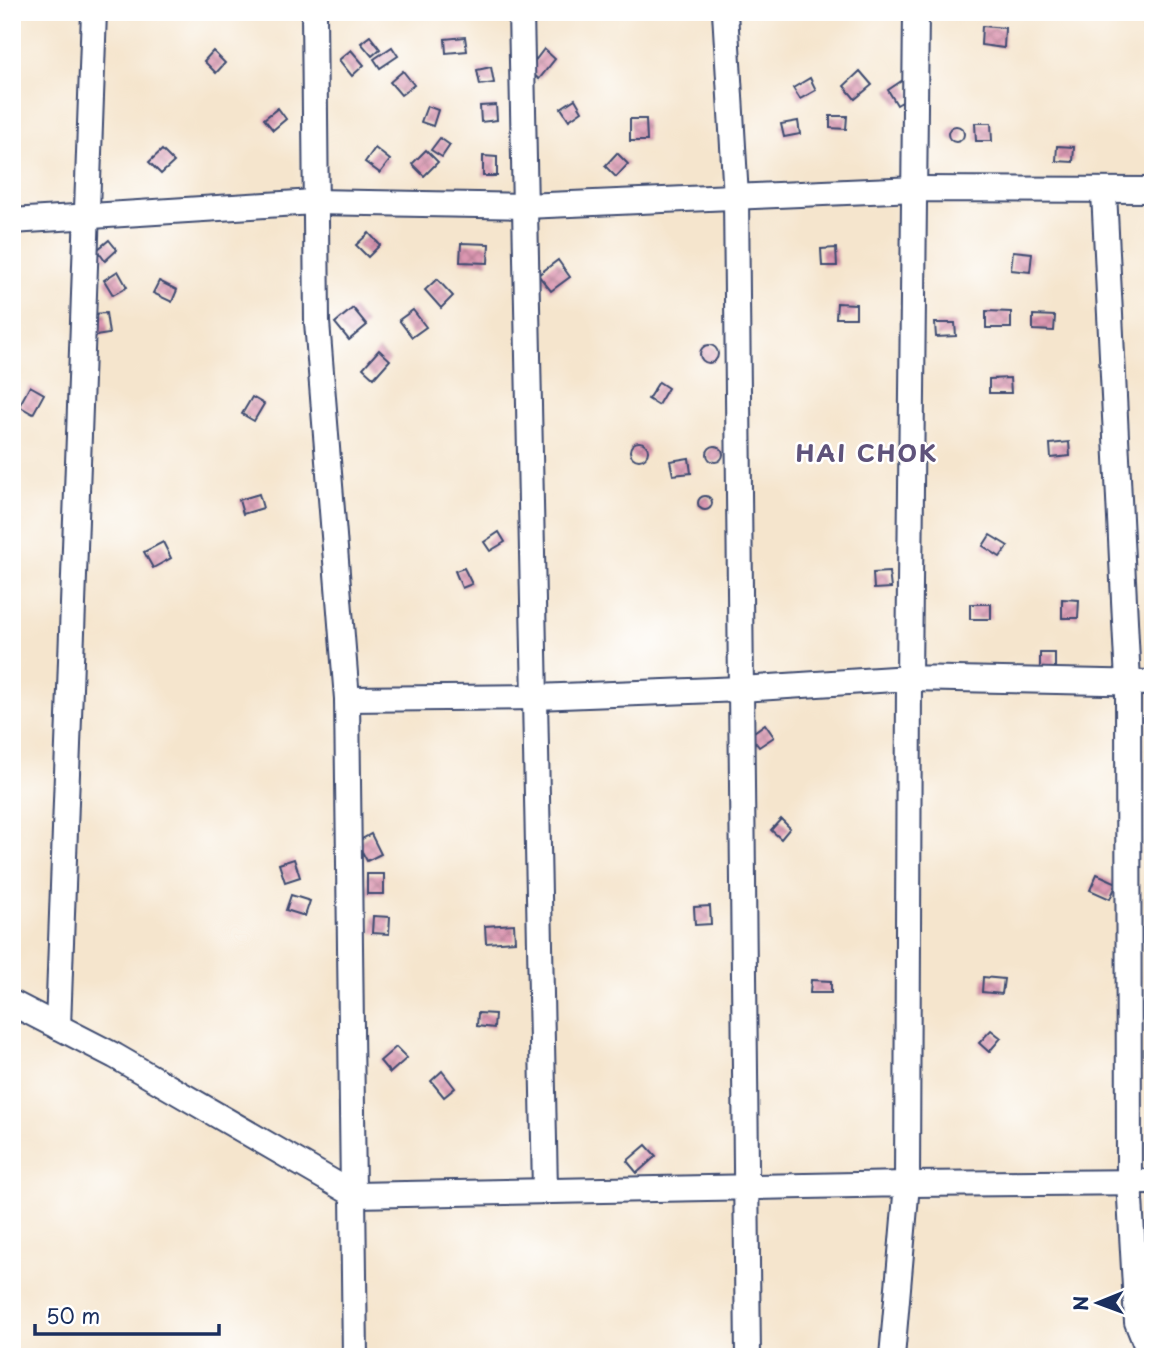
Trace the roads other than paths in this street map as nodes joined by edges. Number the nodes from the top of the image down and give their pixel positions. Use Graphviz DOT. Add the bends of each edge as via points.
graph roads {
  1 [pos="94,12"];
  2 [pos="314,12"];
  3 [pos="521,12"];
  4 [pos="726,12"];
  5 [pos="916,12"];
  6 [pos="916,189"];
  7 [pos="1153,190"];
  8 [pos="1104,192"];
  9 [pos="736,197"];
  10 [pos="314,202"];
  11 [pos="525,206"];
  12 [pos="85,216"];
  13 [pos="12,221"];
  14 [pos="909,678"];
  15 [pos="1141,682"];
  16 [pos="741,689"];
  17 [pos="536,697"];
  18 [pos="347,699"];
  19 [pos="12,1003"];
  20 [pos="58,1027"];
  21 [pos="1141,1182"];
  22 [pos="907,1184"];
  23 [pos="746,1187"];
  24 [pos="545,1190"];
  25 [pos="355,1195"];
  26 [pos="355,1357"];
  27 [pos="748,1357"];
  28 [pos="892,1357"];
  29 [pos="1151,1357"];
  1 -- 12 [label="street"];
  2 -- 10 [label="street"];
  3 -- 11 [label="street"];
  4 -- 9 [label="street"];
  5 -- 6 [label="street"];
  6 -- 8 [label="street"];
  6 -- 9 [label="street"];
  6 -- 14 [label="street"];
  7 -- 8 [label="street"];
  8 -- 15 [label="street"];
  9 -- 11 [label="street"];
  9 -- 16 [label="street"];
  10 -- 11 [label="street"];
  10 -- 12 [label="street"];
  10 -- 18 [label="street" via="317,322"];
  11 -- 17 [label="street"];
  12 -- 13 [label="street"];
  12 -- 20 [label="street"];
  14 -- 15 [label="street"];
  14 -- 16 [label="street"];
  14 -- 22 [label="street"];
  15 -- 21 [label="street"];
  16 -- 17 [label="street"];
  16 -- 23 [label="street"];
  17 -- 18 [label="street"];
  17 -- 24 [label="street"];
  18 -- 25 [label="street"];
  19 -- 20 [label="street"];
  20 -- 25 [label="street"];
  21 -- 22 [label="street"];
  21 -- 29 [label="street" via="1137,1322"];
  22 -- 23 [label="street"];
  22 -- 28 [label="street"];
  23 -- 24 [label="street"];
  23 -- 27 [label="street"];
  24 -- 25 [label="street"];
  25 -- 26 [label="street"];
}
